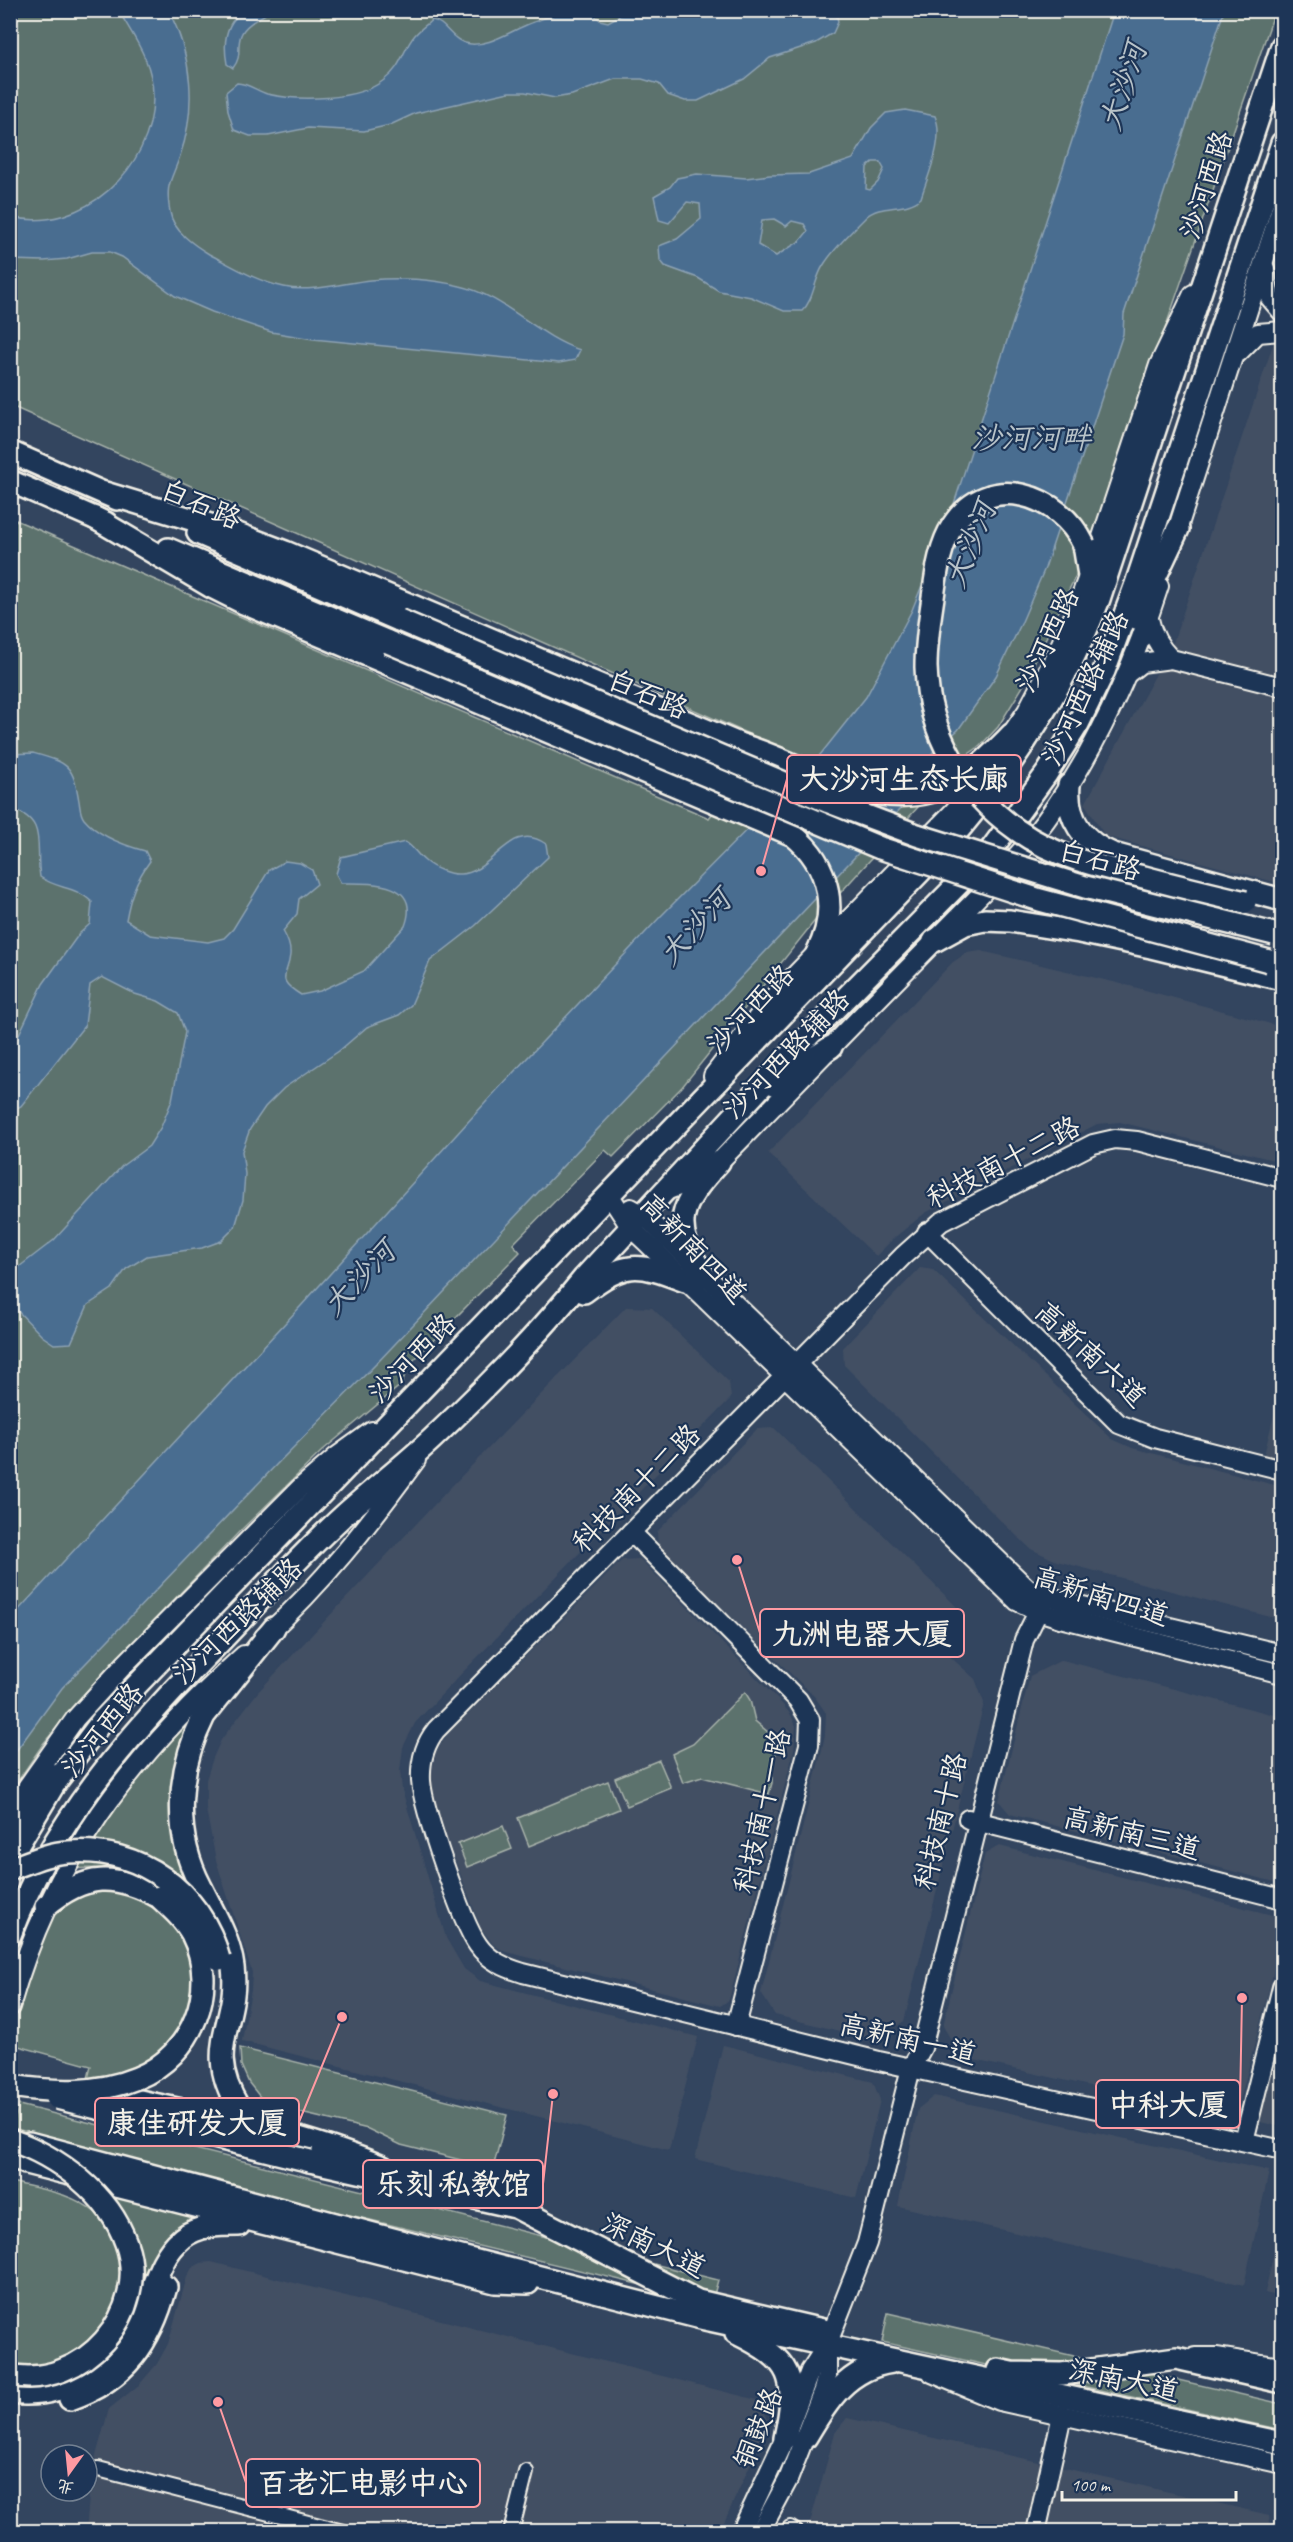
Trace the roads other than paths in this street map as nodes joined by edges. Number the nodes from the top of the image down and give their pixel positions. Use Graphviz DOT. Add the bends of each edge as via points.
graph roads {
  1 [pos="1282,46"];
  2 [pos="1282,142"];
  3 [pos="1282,205"];
  4 [pos="1218,241"];
  5 [pos="1264,262"];
  6 [pos="1282,312"];
  7 [pos="1282,331"];
  8 [pos="1231,361"];
  9 [pos="10,452"];
  10 [pos="10,481"];
  11 [pos="105,493"];
  12 [pos="95,518"];
  13 [pos="1178,529"];
  14 [pos="1089,575"];
  15 [pos="1149,619"];
  16 [pos="1171,658"];
  17 [pos="1127,674"];
  18 [pos="1282,687"];
  19 [pos="1092,697"];
  20 [pos="1012,734"];
  21 [pos="772,755"];
  22 [pos="1069,785"];
  23 [pos="732,809"];
  24 [pos="1113,854"];
  25 [pos="1282,900"];
  26 [pos="1282,912"];
  27 [pos="1079,932"];
  28 [pos="1278,935"];
  29 [pos="934,941"];
  30 [pos="817,953"];
  31 [pos="1276,963"];
  32 [pos="1282,979"];
  33 [pos="831,1047"];
  34 [pos="749,1101"];
  35 [pos="685,1118"];
  36 [pos="718,1162"];
  37 [pos="1282,1178"];
  38 [pos="668,1190"];
  39 [pos="610,1196"];
  40 [pos="637,1221"];
  41 [pos="927,1232"];
  42 [pos="694,1278"];
  43 [pos="557,1312"];
  44 [pos="790,1371"];
  45 [pos="402,1408"];
  46 [pos="431,1439"];
  47 [pos="1282,1470"];
  48 [pos="631,1532"];
  49 [pos="1038,1602"];
  50 [pos="274,1628"];
  51 [pos="1282,1654"];
  52 [pos="1282,1674"];
  53 [pos="85,1741"];
  54 [pos="10,1811"];
  55 [pos="973,1821"];
  56 [pos="10,1823"];
  57 [pos="10,1858"];
  58 [pos="10,1869"];
  59 [pos="1282,1899"];
  60 [pos="46,1906"];
  61 [pos="10,1935"];
  62 [pos="524,1974"];
  63 [pos="1282,1987"];
  64 [pos="10,2007"];
  65 [pos="736,2026"];
  66 [pos="911,2068"];
  67 [pos="10,2086"];
  68 [pos="10,2098"];
  69 [pos="239,2108"];
  70 [pos="267,2129"];
  71 [pos="10,2139"];
  72 [pos="1244,2141"];
  73 [pos="1282,2150"];
  74 [pos="10,2156"];
  75 [pos="435,2189"];
  76 [pos="265,2224"];
  77 [pos="223,2225"];
  78 [pos="344,2245"];
  79 [pos="453,2255"];
  80 [pos="565,2283"];
  81 [pos="705,2319"];
  82 [pos="830,2339"];
  83 [pos="1176,2358"];
  84 [pos="908,2363"];
  85 [pos="1282,2367"];
  86 [pos="10,2375"];
  87 [pos="1282,2382"];
  88 [pos="10,2393"];
  89 [pos="10,2406"];
  90 [pos="1062,2415"];
  91 [pos="806,2437"];
  92 [pos="785,2438"];
  93 [pos="1282,2443"];
  94 [pos="1282,2464"];
  95 [pos="99,2469"];
  96 [pos="526,2472"];
  97 [pos="343,2532"];
  98 [pos="511,2532"];
  99 [pos="741,2532"];
  100 [pos="760,2532"];
  101 [pos="1036,2532"];
  1 -- 4 [label="main road, 沙河西路"];
  2 -- 19 [label="main road, 沙河西路" via="1128,607"];
  3 -- 5 [label="main road, 沙河西路辅路"];
  4 -- 14 [label="main road, 沙河西路辅路" via="1165,348"];
  4 -- 35 [label="main road, 沙河西路" via="1099,599 1066,674 1037,725 956,834"];
  5 -- 6 [label="main road" via="1270,298"];
  5 -- 8 [label="main road, 沙河西路辅路"];
  7 -- 8 [label="main road" via="1258,333"];
  8 -- 13 [label="main road, 沙河西路辅路"];
  9 -- 11 [label="main road, 白石路"];
  10 -- 12 [label="main road, 白石路"];
  11 -- 21 [label="main road" via="285,552"];
  11 -- 28 [label="main road, 白石路, bridge" via="829,802 917,835 1054,878"];
  12 -- 23 [label="main road" via="244,603"];
  12 -- 31 [label="main road, 白石路, bridge" via="880,848 1040,900"];
  13 -- 15 [label="main road, 沙河西路辅路"];
  13 -- 19 [label="main road"];
  14 -- 20 [label="main road, 沙河西路辅路" via="1054,659"];
  14 -- 26 [label="main road, bridge" via="1084,545 1076,530 1044,502 1020,495 1000,495 965,511 953,524 938,569 926,654 928,693 944,747 983,802 1018,831 1046,847 1091,864"];
  15 -- 16 [label="main road" via="1153,636"];
  15 -- 17 [label="main road, 沙河西路辅路"];
  16 -- 17 [label="main road" via="1141,663"];
  16 -- 18 [label="main road"];
  17 -- 22 [label="main road, 沙河西路辅路"];
  19 -- 34 [label="main road, 沙河西路" via="1047,773 993,847"];
  20 -- 21 [label="main road" via="978,767 947,785 910,795 879,795 855,789"];
  20 -- 30 [label="main road, 沙河西路辅路" via="954,811"];
  21 -- 23 [label="main road" via="765,786 745,804"];
  22 -- 24 [label="main road" via="1069,806 1078,828 1096,847"];
  22 -- 29 [label="main road, 沙河西路辅路" via="1023,849"];
  23 -- 30 [label="main road" via="793,835 811,852 826,882 829,909"];
  24 -- 25 [label="main road"];
  24 -- 27 [label="main road" via="1084,854 1069,862 1060,875 1051,912 1059,924"];
  27 -- 29 [label="main road" via="985,920 956,927"];
  27 -- 32 [label="main road"];
  29 -- 33 [label="main road, 沙河西路辅路"];
  30 -- 35 [label="main road, 沙河西路辅路" via="760,1012"];
  33 -- 34 [label="main road"];
  33 -- 36 [label="main road, 沙河西路辅路"];
  34 -- 38 [label="main road, 沙河西路"];
  35 -- 39 [label="main road, 沙河西路"];
  36 -- 38 [label="main road, 沙河西路辅路" via="695,1180"];
  36 -- 42 [label="main road" via="693,1191 682,1222"];
  37 -- 41 [label="main road, 科技南十二路" via="1137,1141 1115,1139 1093,1144"];
  38 -- 40 [label="main road, 沙河西路"];
  39 -- 40 [label="main road, 高新南四道"];
  39 -- 45 [label="main road, 沙河西路"];
  40 -- 42 [label="main road, 高新南四道"];
  40 -- 43 [label="main road, 沙河西路"];
  41 -- 44 [label="main road, 科技南十二路"];
  41 -- 47 [label="main road, 高新南六道" via="1119,1424 1142,1435"];
  42 -- 43 [label="main road" via="625,1268 612,1272"];
  42 -- 44 [label="main road, 高新南四道"];
  43 -- 46 [label="main road, 沙河西路"];
  44 -- 48 [label="main road, 科技南十二路"];
  44 -- 49 [label="main road, 高新南四道" via="1010,1595"];
  45 -- 53 [label="main road, 沙河西路"];
  45 -- 54 [label="main road, 沙河西路辅路" via="318,1472 126,1663 75,1719"];
  46 -- 50 [label="main road, 沙河西路辅路" via="361,1536"];
  46 -- 61 [label="main road, 沙河西路" via="341,1518 132,1735 63,1828"];
  48 -- 62 [label="main road, 科技南十二路" via="436,1730 422,1757 422,1794 467,1926 478,1946 493,1960"];
  48 -- 65 [label="main road, 科技南十一路" via="798,1700 810,1720 809,1745"];
  49 -- 51 [label="main road, 高新南四道"];
  49 -- 52 [label="main road, 高新南四道"];
  49 -- 55 [label="main road, 科技南十路"];
  50 -- 60 [label="main road, 沙河西路辅路" via="190,1705 133,1768 88,1830"];
  50 -- 69 [label="main road" via="204,1716 185,1767 181,1804 187,1852 200,1886 219,1918 232,1960 233,1983 221,2067"];
  53 -- 56 [label="main road" via="39,1783"];
  53 -- 57 [label="main road, 沙河西路"];
  55 -- 59 [label="main road, 高新南三道"];
  55 -- 66 [label="main road, 科技南十路" via="922,2048"];
  58 -- 69 [label="main road, bridge" via="38,1858 91,1852 138,1862 190,1901 208,1928 219,1959 220,1986 208,2058 216,2083"];
  60 -- 64 [label="main road, 沙河西路辅路"];
  60 -- 67 [label="main road, bridge" via="69,1888 97,1880 128,1882 159,1897 187,1928 198,1950 203,1979 199,2007 178,2049 153,2071 116,2085 72,2091"];
  62 -- 65 [label="main road, 高新南一道"];
  63 -- 72 [label="main road"];
  65 -- 66 [label="main road, 高新南一道"];
  66 -- 72 [label="main road, 高新南一道"];
  66 -- 82 [label="main road, 科技南十路" via="867,2243"];
  67 -- 75 [label="main road, 深南大道, bridge"];
  68 -- 70 [label="main road" via="24,2082 46,2080"];
  69 -- 70 [label="main road"];
  70 -- 75 [label="main road" via="351,2154"];
  71 -- 79 [label="main road, 深南大道, bridge"];
  71 -- 86 [label="main road, bridge" via="60,2165 99,2198 127,2244 131,2279 122,2313 94,2352 51,2374"];
  72 -- 73 [label="main road, 高新南一道"];
  74 -- 76 [label="main road"];
  75 -- 82 [label="main road, 深南大道" via="515,2207 698,2301"];
  76 -- 77 [label="main road"];
  76 -- 78 [label="main road"];
  77 -- 88 [label="main road" via="204,2227 183,2238 166,2255 135,2329 107,2364 65,2388"];
  77 -- 89 [label="main road" via="201,2235 180,2258 148,2337 117,2374 100,2387 63,2401"];
  78 -- 79 [label="main road"];
  78 -- 80 [label="main road" via="495,2282"];
  79 -- 80 [label="main road, 深南大道"];
  80 -- 81 [label="main road, 深南大道"];
  81 -- 82 [label="main road, 深南大道"];
  81 -- 92 [label="main road" via="754,2342 786,2370 792,2395"];
  82 -- 83 [label="main road, 深南大道" via="1012,2373 1062,2374"];
  82 -- 84 [label="main road, 深南大道"];
  82 -- 91 [label="main road, 铜鼓路" via="827,2375"];
  82 -- 92 [label="main road, 铜鼓路" via="810,2371"];
  83 -- 85 [label="main road" via="1216,2357"];
  83 -- 87 [label="main road, 深南大道"];
  84 -- 90 [label="main road" via="989,2398"];
  84 -- 91 [label="main road" via="883,2364 849,2379 823,2408"];
  84 -- 93 [label="main road, 深南大道"];
  90 -- 94 [label="main road"];
  90 -- 101 [label="main road"];
  91 -- 100 [label="main road, 铜鼓路"];
  92 -- 99 [label="main road, 铜鼓路"];
  95 -- 97 [label="street"];
  96 -- 98 [label="street"];
}
